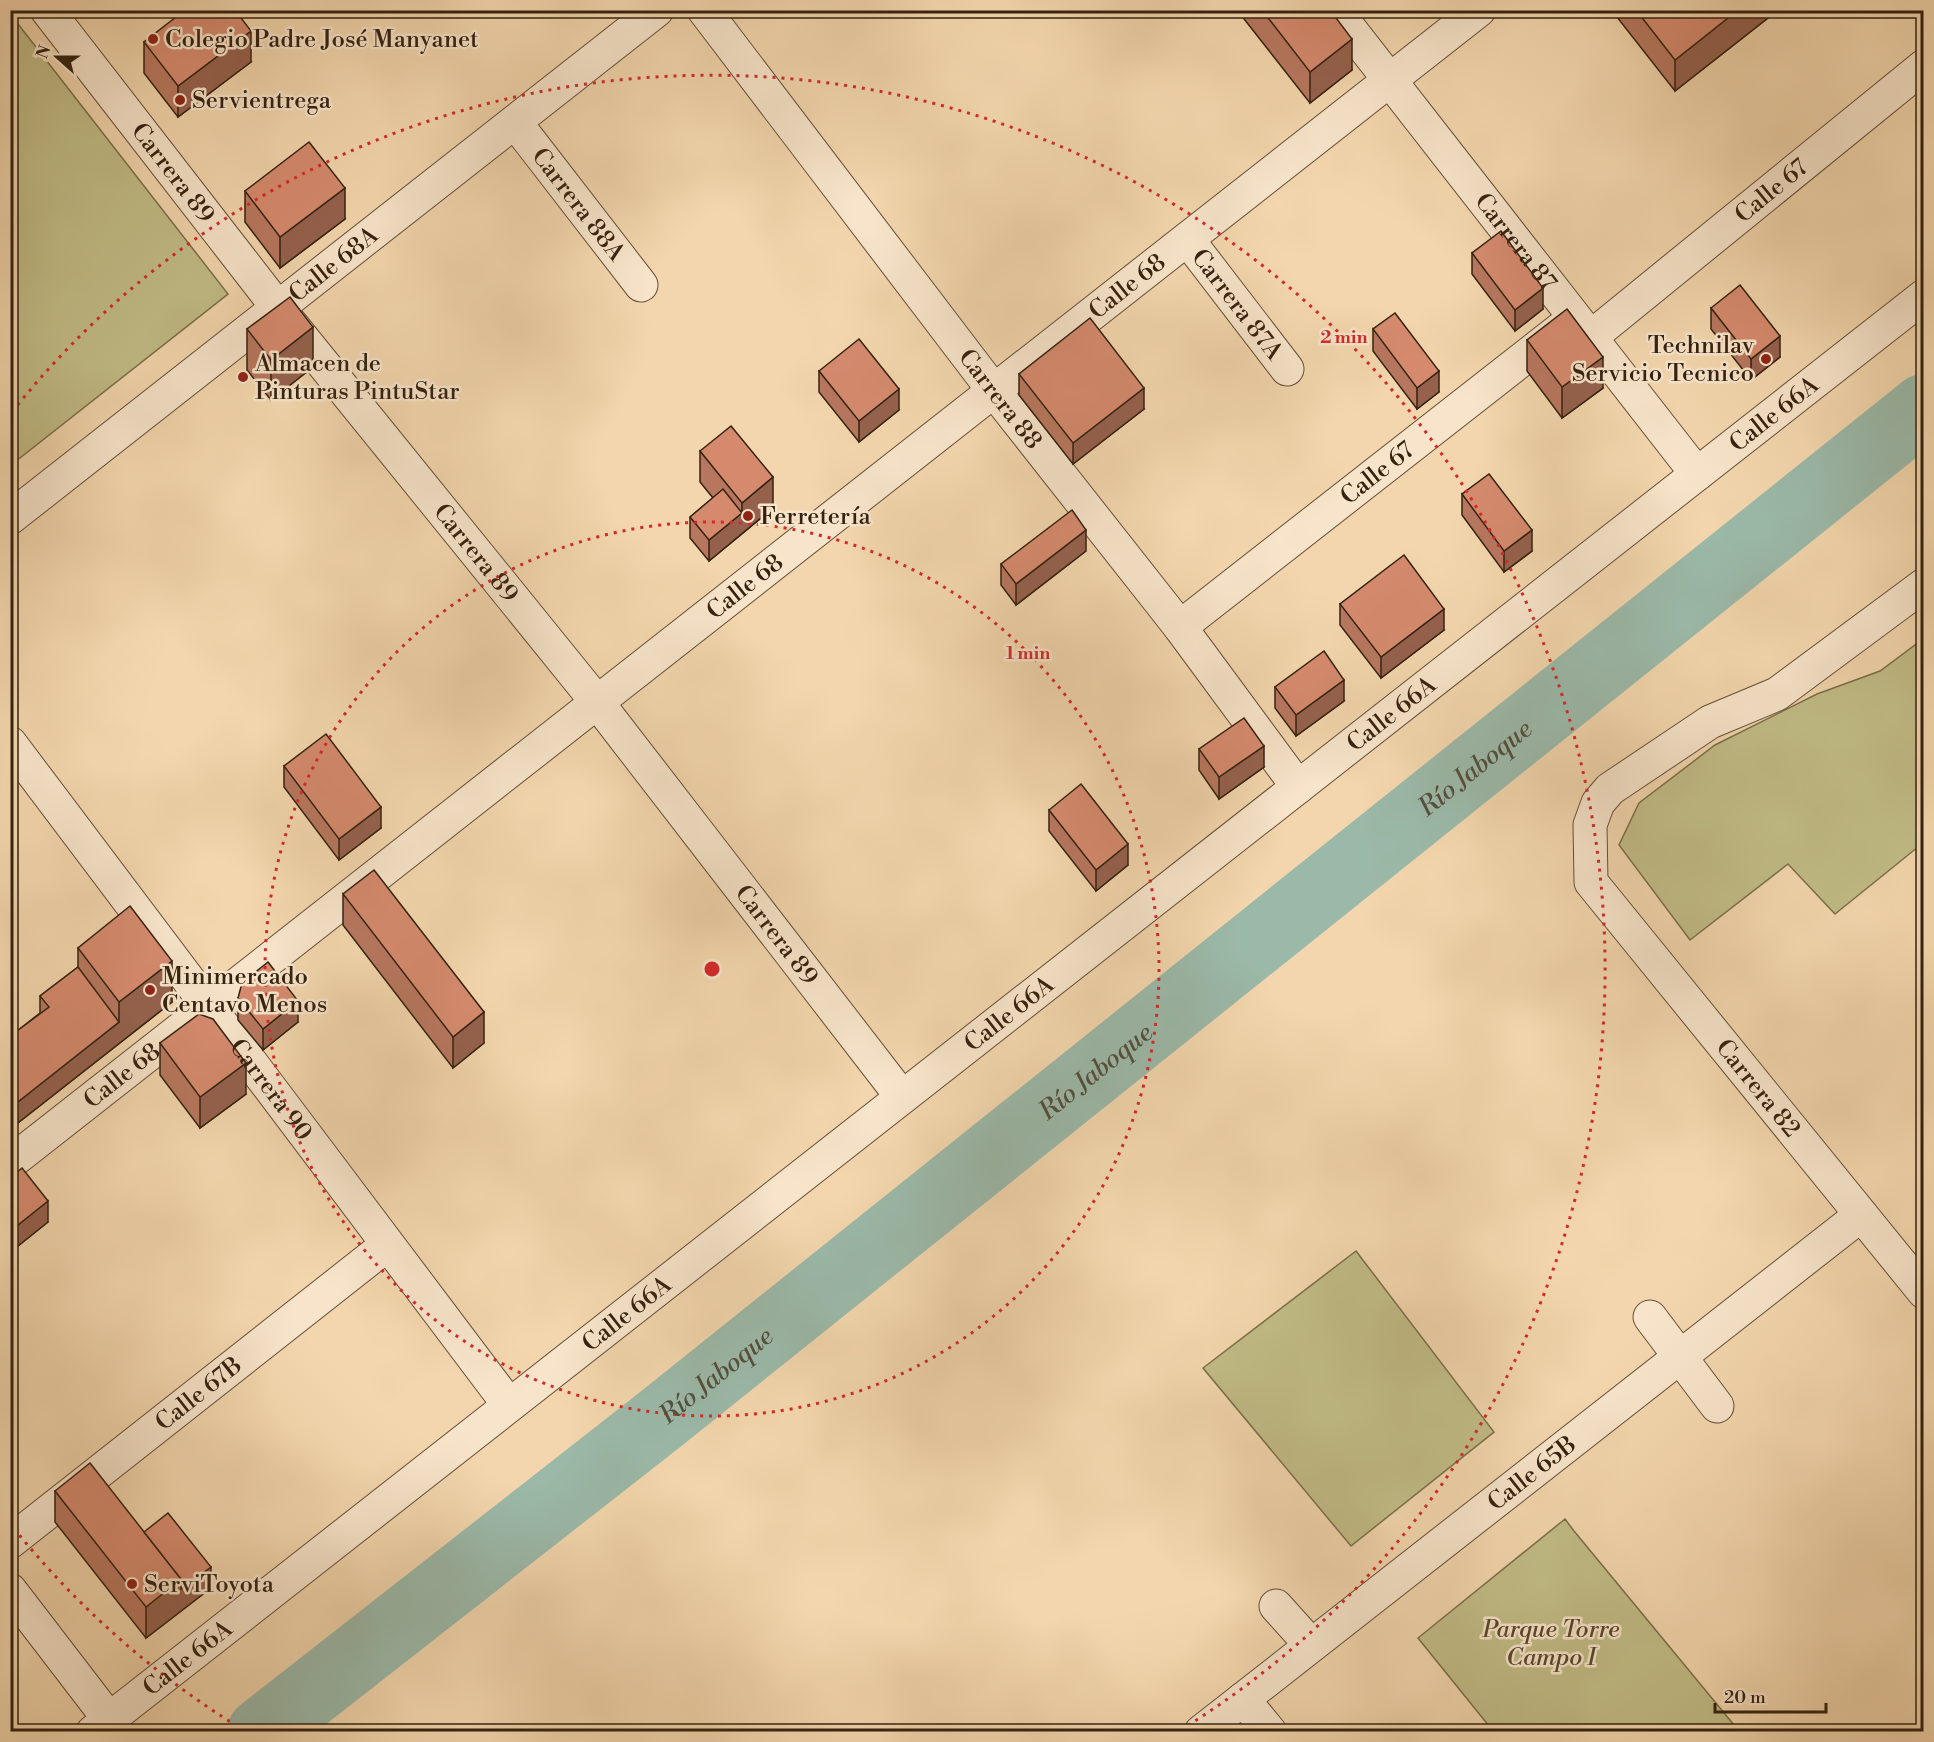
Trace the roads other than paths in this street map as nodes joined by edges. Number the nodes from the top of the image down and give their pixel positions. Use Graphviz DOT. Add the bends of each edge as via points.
graph roads {
  1 [pos="47,10"];
  2 [pos="657,10"];
  3 [pos="704,10"];
  4 [pos="1335,10"];
  5 [pos="1479,10"];
  6 [pos="1923,66"];
  7 [pos="1390,81"];
  8 [pos="515,122"];
  9 [pos="1188,240"];
  10 [pos="641,285"];
  11 [pos="1923,296"];
  12 [pos="278,308"];
  13 [pos="1583,327"];
  14 [pos="1287,369"];
  15 [pos="994,391"];
  16 [pos="1698,474"];
  17 [pos="10,518"];
  18 [pos="1923,585"];
  19 [pos="1180,627"];
  20 [pos="597,702"];
  21 [pos="10,743"];
  22 [pos="1298,786"];
  23 [pos="209,1007"];
  24 [pos="902,1097"];
  25 [pos="10,1163"];
  26 [pos="1861,1215"];
  27 [pos="387,1245"];
  28 [pos="1923,1292"];
  29 [pos="1650,1317"];
  30 [pos="1678,1357"];
  31 [pos="509,1406"];
  32 [pos="1717,1406"];
  33 [pos="10,1542"];
  34 [pos="10,1590"];
  35 [pos="1276,1606"];
  36 [pos="1311,1645"];
  37 [pos="1243,1699"];
  38 [pos="101,1725"];
  39 [pos="1201,1731"];
  40 [pos="1270,1731"];
  1 -- 12 [label="street, Carrera 89"];
  2 -- 8 [label="street, Calle 68A"];
  3 -- 15 [label="street, Carrera 88"];
  4 -- 7 [label="street, Carrera 87"];
  5 -- 7 [label="street, Calle 68"];
  6 -- 13 [label="street, Calle 67"];
  7 -- 9 [label="street, Calle 68"];
  7 -- 13 [label="street, Carrera 87"];
  8 -- 10 [label="street, Carrera 88A"];
  8 -- 12 [label="street, Calle 68A"];
  9 -- 14 [label="street, Carrera 87A"];
  9 -- 15 [label="street, Calle 68"];
  11 -- 16 [label="street, Calle 66A"];
  12 -- 17 [label="street, Calle 68A"];
  12 -- 20 [label="street, Carrera 89"];
  13 -- 16 [label="street, Carrera 87"];
  13 -- 19 [label="street, Calle 67"];
  15 -- 19 [label="street, Carrera 88"];
  15 -- 20 [label="street, Calle 68"];
  16 -- 22 [label="street, Calle 66A"];
  18 -- 26 [label="street, Carrera 82" via="1777,694 1710,722 1610,789 1598,802 1590,825 1591,882"];
  19 -- 22 [label="street, Carrera 88"];
  20 -- 23 [label="street, Calle 68"];
  20 -- 24 [label="street, Carrera 89"];
  21 -- 23 [label="street, Carrera 90"];
  22 -- 24 [label="street, Calle 66A"];
  23 -- 25 [label="street, Calle 68"];
  23 -- 27 [label="street, Carrera 90"];
  24 -- 31 [label="street, Calle 66A"];
  26 -- 28 [label="street, Carrera 82"];
  26 -- 30 [label="street, Calle 65B"];
  27 -- 31 [label="street, Carrera 90"];
  27 -- 33 [label="street, Calle 67B"];
  29 -- 30 [label="street"];
  30 -- 32 [label="street"];
  30 -- 36 [label="street, Calle 65B"];
  31 -- 38 [label="street, Calle 66A"];
  34 -- 38 [label="street"];
  35 -- 36 [label="street"];
  36 -- 37 [label="street, Calle 65B"];
  37 -- 39 [label="street, Calle 65B"];
  37 -- 40 [label="street"];
}
